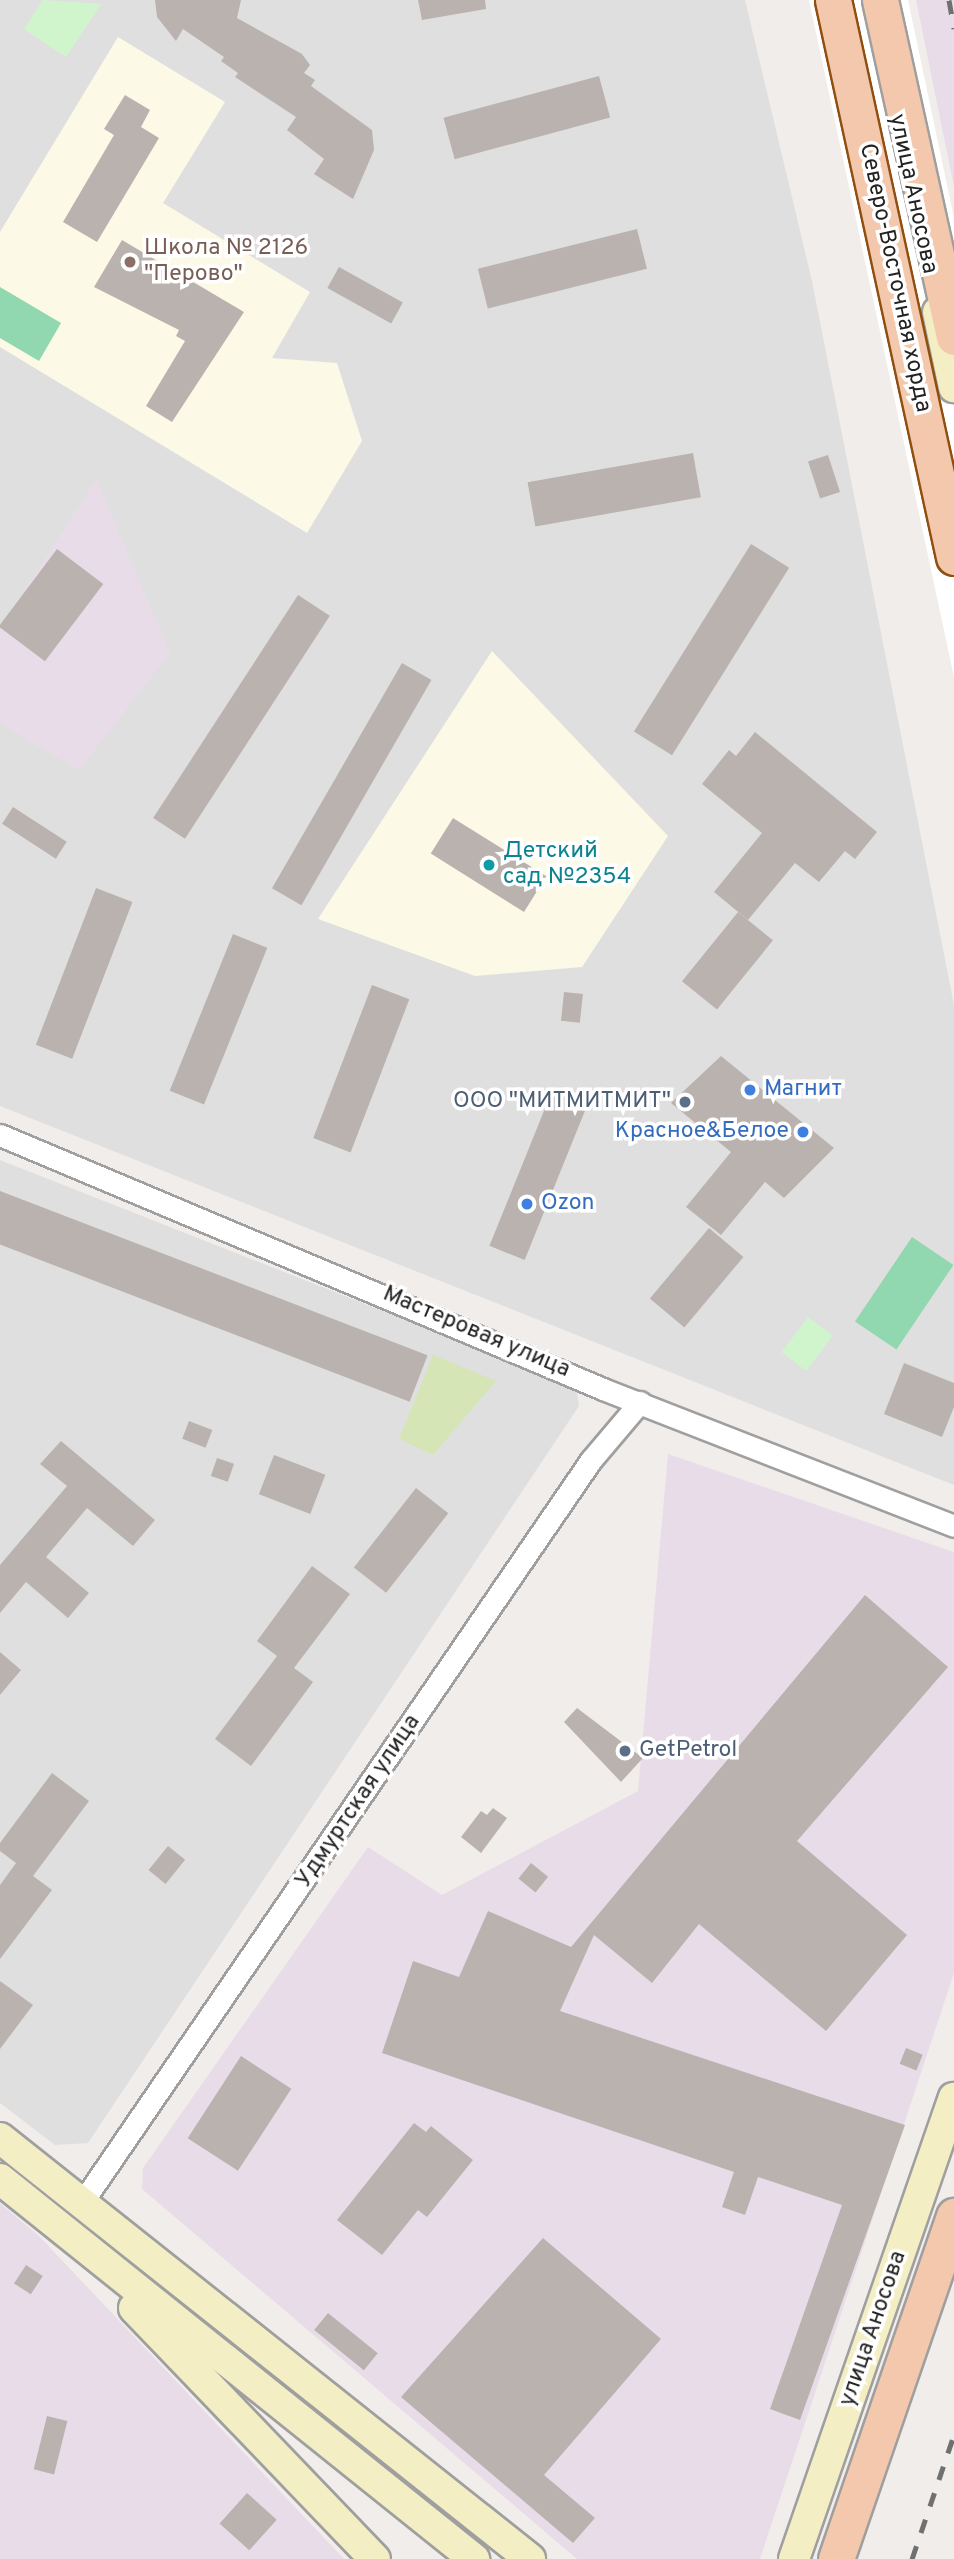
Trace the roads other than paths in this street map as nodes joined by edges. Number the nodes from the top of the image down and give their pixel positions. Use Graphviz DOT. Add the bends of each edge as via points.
graph roads {
  1 [pos="834,0"];
  2 [pos="871,0"];
  3 [pos="880,0"];
  4 [pos="954,337"];
  5 [pos="954,387"];
  6 [pos="954,558"];
  7 [pos="0,1135"];
  8 [pos="640,1402"];
  9 [pos="954,1526"];
  10 [pos="954,2098"];
  11 [pos="0,2138"];
  12 [pos="0,2179"];
  13 [pos="80,2204"];
  14 [pos="954,2216"];
  15 [pos="66,2237"];
  16 [pos="375,2559"];
  17 [pos="474,2559"];
  18 [pos="530,2559"];
  19 [pos="794,2559"];
  20 [pos="836,2559"];
  1 -- 6 [label="main road, Северо-Восточная хорда, bridge"];
  2 -- 5 [label="street, улица Аносова"];
  3 -- 4 [label="main road, Северо-Восточная хорда"];
  7 -- 8 [label="street, Мастеровая улица"];
  8 -- 9 [label="street, Мастеровая улица"];
  8 -- 13 [label="street, Удмуртская улица" via="591,1460"];
  10 -- 19 [label="street, улица Аносова"];
  11 -- 13 [label="street"];
  12 -- 15 [label="street"];
  13 -- 18 [label="street"];
  14 -- 20 [label="main road"];
  15 -- 16 [label="street"];
  15 -- 17 [label="street" via="358,2462"];
}
